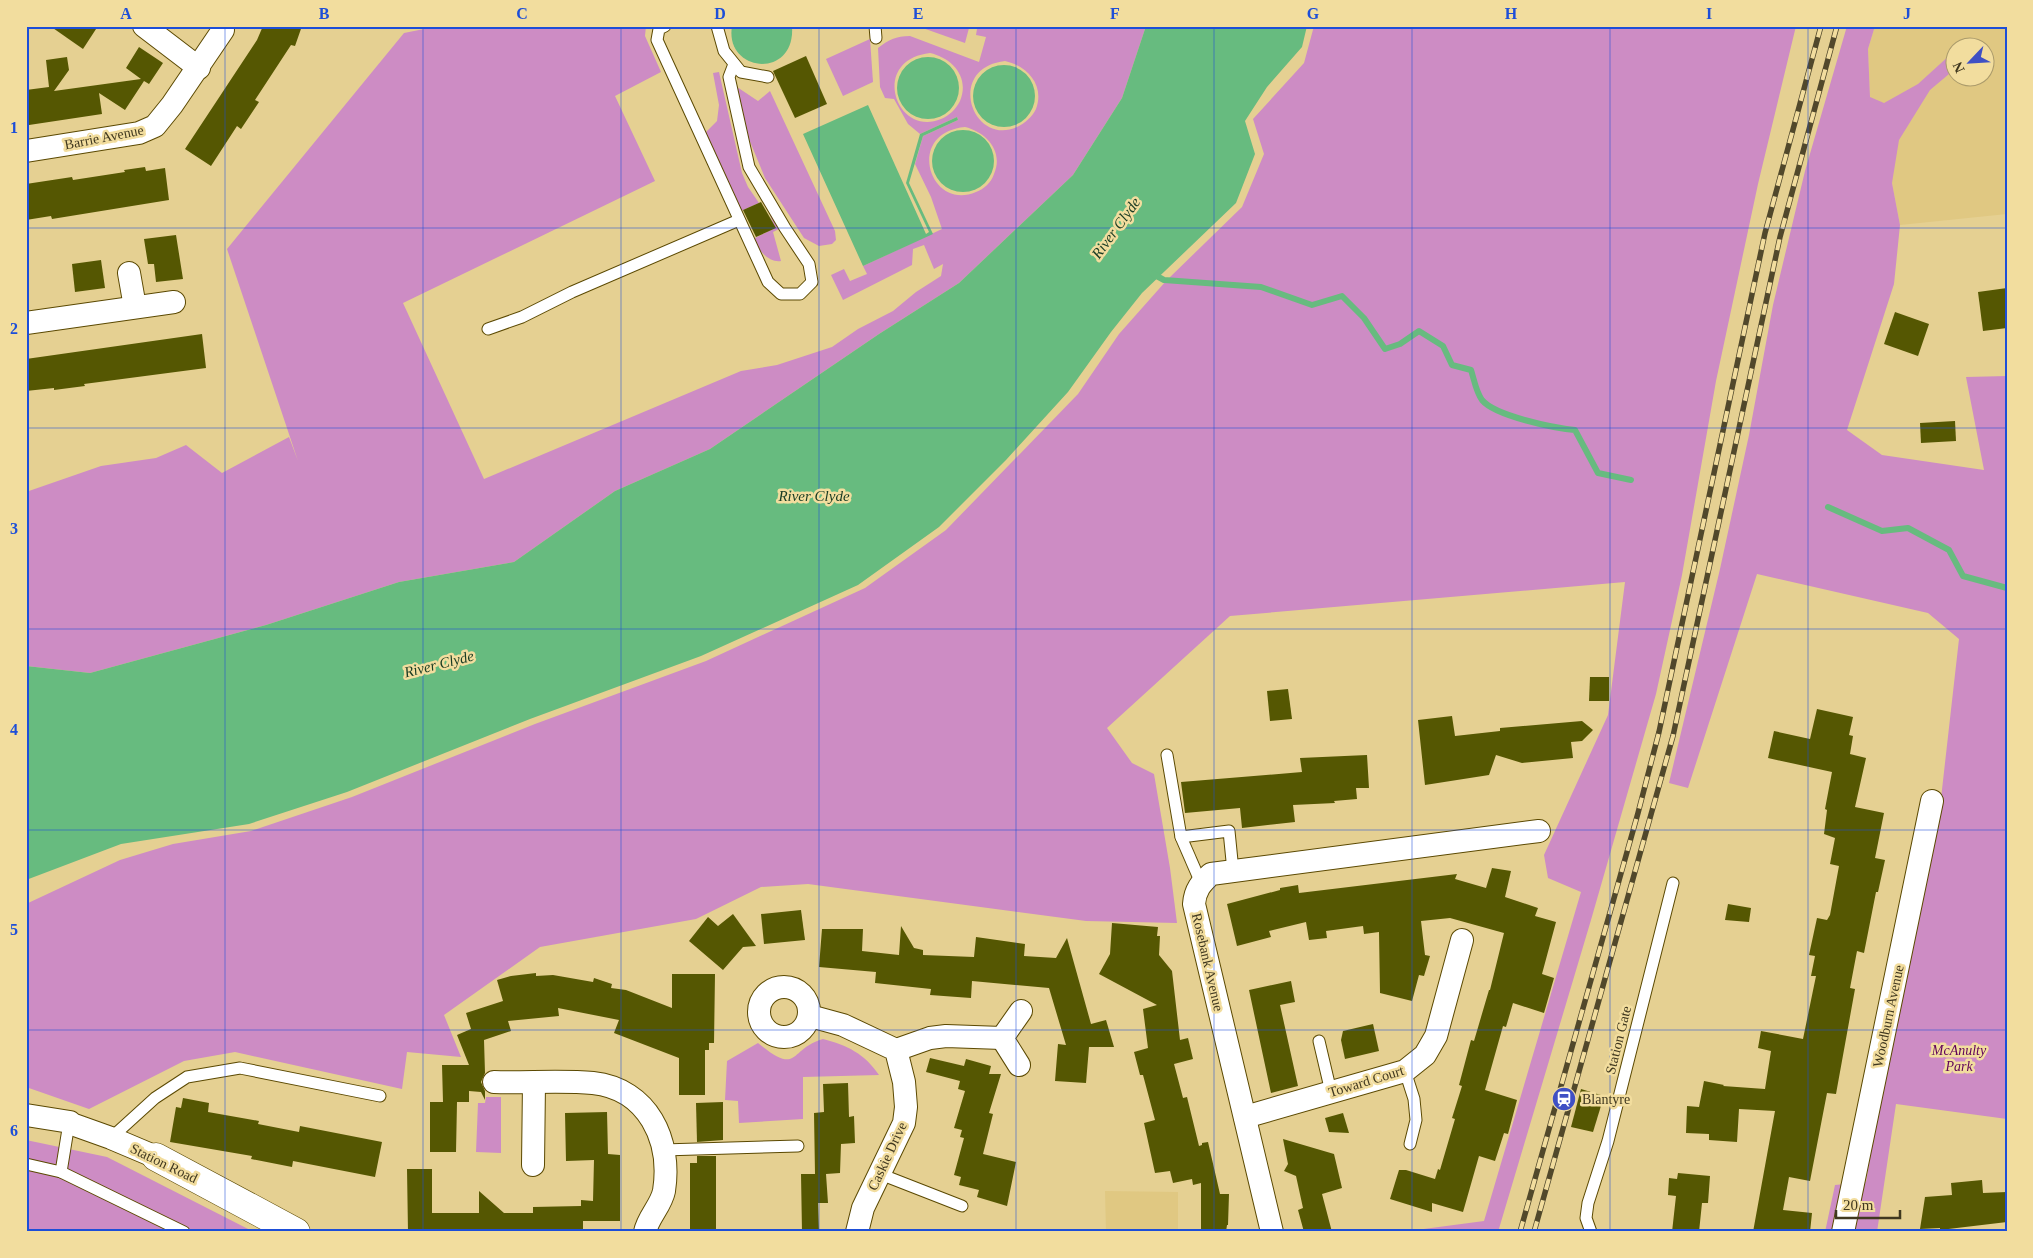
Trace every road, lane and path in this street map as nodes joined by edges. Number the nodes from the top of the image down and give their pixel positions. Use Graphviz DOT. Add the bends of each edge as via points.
graph roads {
  1 [pos="144,26"];
  2 [pos="665,26"];
  3 [pos="717,26"];
  4 [pos="875,26"];
  5 [pos="223,30"];
  6 [pos="876,38"];
  7 [pos="734,64"];
  8 [pos="199,68"];
  9 [pos="768,78"];
  10 [pos="26,150"];
  11 [pos="739,220"];
  12 [pos="129,273"];
  13 [pos="174,302"];
  14 [pos="135,307"];
  15 [pos="26,323"];
  16 [pos="488,330"];
  17 [pos="1167,755"];
  18 [pos="1932,801"];
  19 [pos="1539,831"];
  20 [pos="1181,837"];
  21 [pos="1233,871"];
  22 [pos="1201,883"];
  23 [pos="1673,883"];
  24 [pos="1462,940"];
  25 [pos="1021,1011"];
  26 [pos="810,1016"];
  27 [pos="1002,1038"];
  28 [pos="1319,1041"];
  29 [pos="896,1050"];
  30 [pos="1019,1065"];
  31 [pos="1405,1072"];
  32 [pos="494,1082"];
  33 [pos="534,1082"];
  34 [pos="1331,1092"];
  35 [pos="380,1096"];
  36 [pos="26,1115"];
  37 [pos="1245,1117"];
  38 [pos="69,1124"];
  39 [pos="111,1138"];
  40 [pos="1410,1144"];
  41 [pos="798,1146"];
  42 [pos="663,1150"];
  43 [pos="156,1157"];
  44 [pos="26,1164"];
  45 [pos="533,1165"];
  46 [pos="61,1172"];
  47 [pos="880,1174"];
  48 [pos="962,1206"];
  49 [pos="184,1232"];
  50 [pos="296,1232"];
  51 [pos="645,1232"];
  52 [pos="857,1232"];
  53 [pos="1272,1232"];
  54 [pos="1591,1232"];
  55 [pos="1843,1232"];
  1 -- 8 [label="street"];
  2 -- 11 [label="lane" via="659,29 657,40"];
  3 -- 7 [label="lane" via="724,51"];
  4 -- 6 [label="lane"];
  5 -- 8 [label="street, Barrie Avenue"];
  7 -- 9 [label="lane" via="741,72"];
  7 -- 11 [label="lane" via="729,77 749,167 809,264 812,282 800,294 781,294 768,282"];
  8 -- 10 [label="street, Barrie Avenue" via="155,126 139,133"];
  11 -- 16 [label="lane"];
  12 -- 14 [label="street"];
  13 -- 14 [label="street"];
  14 -- 15 [label="street"];
  17 -- 20 [label="lane"];
  18 -- 55 [label="street, Woodburn Avenue"];
  19 -- 21 [label="street"];
  20 -- 21 [label="lane" via="1229,831"];
  20 -- 22 [label="lane"];
  21 -- 22 [label="street" via="1211,874"];
  22 -- 37 [label="street, Rosebank Avenue" via="1195,893 1194,904"];
  23 -- 54 [label="lane, Station Gate" via="1608,1141 1588,1204 1586,1218"];
  24 -- 31 [label="street, Toward Court" via="1436,1036 1425,1056"];
  25 -- 27 [label="street"];
  26 -- 29 [label="street" via="843,1025"];
  27 -- 29 [label="street" via="946,1036"];
  27 -- 30 [label="street"];
  28 -- 34 [label="lane"];
  29 -- 47 [label="street, Caskie Drive" via="904,1082 904,1124"];
  31 -- 34 [label="street, Toward Court"];
  31 -- 40 [label="lane" via="1414,1099 1416,1120"];
  32 -- 33 [label="street"];
  33 -- 42 [label="street" via="593,1084 620,1091 646,1110 657,1128"];
  33 -- 45 [label="street"];
  34 -- 37 [label="street, Toward Court"];
  35 -- 39 [label="lane" via="240,1068 187,1077 155,1098"];
  36 -- 38 [label="street, Station Road"];
  37 -- 53 [label="street, Rosebank Avenue"];
  38 -- 39 [label="street, Station Road"];
  38 -- 46 [label="lane"];
  39 -- 43 [label="street, Station Road"];
  41 -- 42 [label="lane"];
  42 -- 51 [label="street" via="664,1191"];
  43 -- 50 [label="street, Station Road"];
  44 -- 46 [label="lane"];
  46 -- 49 [label="lane"];
  47 -- 48 [label="lane"];
  47 -- 52 [label="street, Caskie Drive" via="863,1208"];
}
